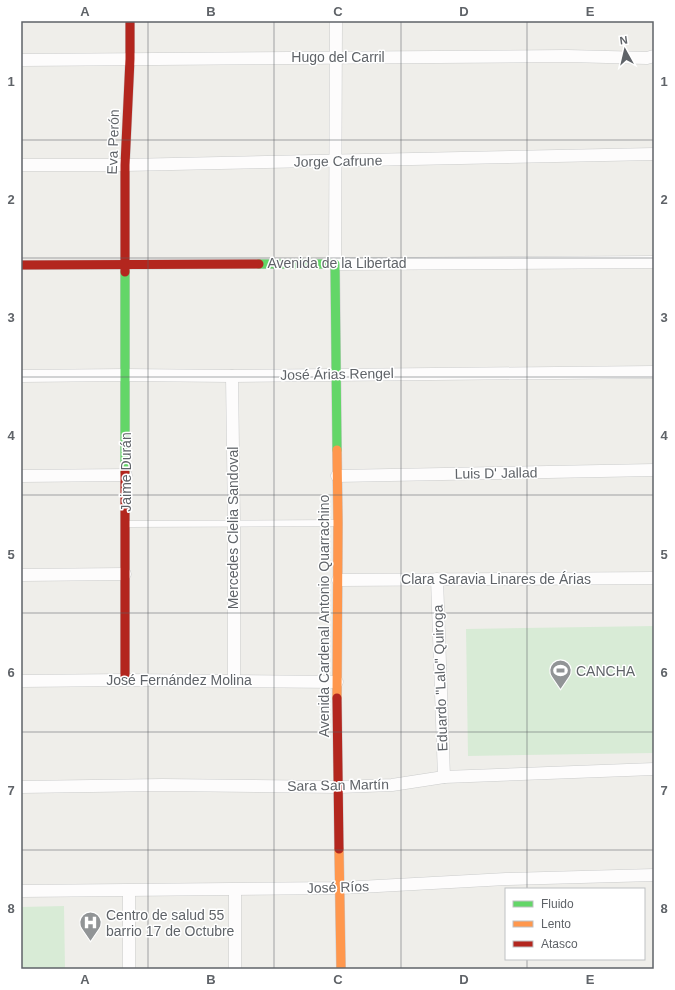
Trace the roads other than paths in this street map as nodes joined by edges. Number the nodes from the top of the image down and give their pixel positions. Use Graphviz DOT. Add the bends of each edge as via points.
graph roads {
  1 [pos="130,21"];
  2 [pos="336,21"];
  3 [pos="654,56"];
  4 [pos="337,57"];
  5 [pos="130,59"];
  6 [pos="21,60"];
  7 [pos="654,154"];
  8 [pos="335,162"];
  9 [pos="21,165"];
  10 [pos="126,165"];
  11 [pos="654,262"];
  12 [pos="126,264"];
  13 [pos="334,264"];
  14 [pos="21,265"];
  15 [pos="654,372"];
  16 [pos="335,374"];
  17 [pos="125,375"];
  18 [pos="21,376"];
  19 [pos="232,376"];
  20 [pos="654,470"];
  21 [pos="126,475"];
  22 [pos="21,476"];
  23 [pos="337,476"];
  24 [pos="234,523"];
  25 [pos="338,523"];
  26 [pos="126,524"];
  27 [pos="125,574"];
  28 [pos="21,575"];
  29 [pos="654,578"];
  30 [pos="437,579"];
  31 [pos="338,580"];
  32 [pos="125,680"];
  33 [pos="234,680"];
  34 [pos="21,681"];
  35 [pos="337,682"];
  36 [pos="654,769"];
  37 [pos="444,777"];
  38 [pos="21,787"];
  39 [pos="339,787"];
  40 [pos="654,875"];
  41 [pos="341,888"];
  42 [pos="235,890"];
  43 [pos="21,891"];
  44 [pos="129,891"];
  45 [pos="129,969"];
  46 [pos="234,969"];
  47 [pos="341,969"];
  1 -- 5 [label="street, Eva Perón"];
  2 -- 4 [label="street"];
  3 -- 4 [label="street, Hugo del Carril"];
  4 -- 5 [label="street, Hugo del Carril"];
  4 -- 8 [label="street"];
  5 -- 6 [label="street, Hugo del Carril"];
  5 -- 10 [label="street, Eva Perón"];
  7 -- 8 [label="street, Jorge Cafrune"];
  8 -- 10 [label="street, Jorge Cafrune"];
  8 -- 13 [label="street"];
  9 -- 10 [label="street, Jorge Cafrune"];
  10 -- 12 [label="street, Eva Perón"];
  11 -- 13 [label="street, Avenida de la Libertad"];
  12 -- 13 [label="street, Avenida de la Libertad"];
  12 -- 14 [label="street, Avenida de la Libertad"];
  12 -- 17 [label="street, Jaime Durán"];
  13 -- 16 [label="street, Avenida Cardenal Antonio Quarrachino"];
  15 -- 16 [label="street, José Árias Rengel"];
  16 -- 19 [label="street, José Árias Rengel"];
  16 -- 23 [label="street, Avenida Cardenal Antonio Quarrachino"];
  17 -- 18 [label="street, José Árias Rengel"];
  17 -- 19 [label="street, José Árias Rengel"];
  17 -- 21 [label="street, Jaime Durán"];
  19 -- 24 [label="street, Mercedes Clelia Sandoval"];
  20 -- 23 [label="street, Luis D' Jallad"];
  21 -- 22 [label="street"];
  21 -- 26 [label="street, Jaime Durán"];
  23 -- 25 [label="street, Avenida Cardenal Antonio Quarrachino"];
  24 -- 25 [label="lane"];
  24 -- 26 [label="lane"];
  24 -- 33 [label="street, Mercedes Clelia Sandoval"];
  25 -- 31 [label="street, Avenida Cardenal Antonio Quarrachino"];
  26 -- 27 [label="street, Jaime Durán"];
  27 -- 28 [label="street"];
  27 -- 32 [label="street, Jaime Durán"];
  29 -- 30 [label="street, Clara Saravia Linares de Árias"];
  30 -- 31 [label="street, Clara Saravia Linares de Árias"];
  30 -- 37 [label="street, Eduardo \"Lalo\" Quiroga"];
  31 -- 35 [label="street, Avenida Cardenal Antonio Quarrachino"];
  32 -- 33 [label="street, José Fernández Molina"];
  32 -- 34 [label="street, José Fernández Molina"];
  33 -- 35 [label="street, José Fernández Molina"];
  35 -- 39 [label="street, Avenida Cardenal Antonio Quarrachino"];
  36 -- 37 [label="street, Sara San Martín"];
  37 -- 39 [label="street, Sara San Martín" via="392,785"];
  38 -- 39 [label="street, Sara San Martín"];
  39 -- 41 [label="street, Avenida Cardenal Antonio Quarrachino"];
  40 -- 41 [label="street, José Ríos" via="506,879"];
  41 -- 42 [label="street, José Ríos"];
  41 -- 47 [label="street, Avenida Cardenal Antonio Quarrachino"];
  42 -- 44 [label="street, José Ríos"];
  42 -- 46 [label="street"];
  43 -- 44 [label="street, José Ríos"];
  44 -- 45 [label="street"];
}
